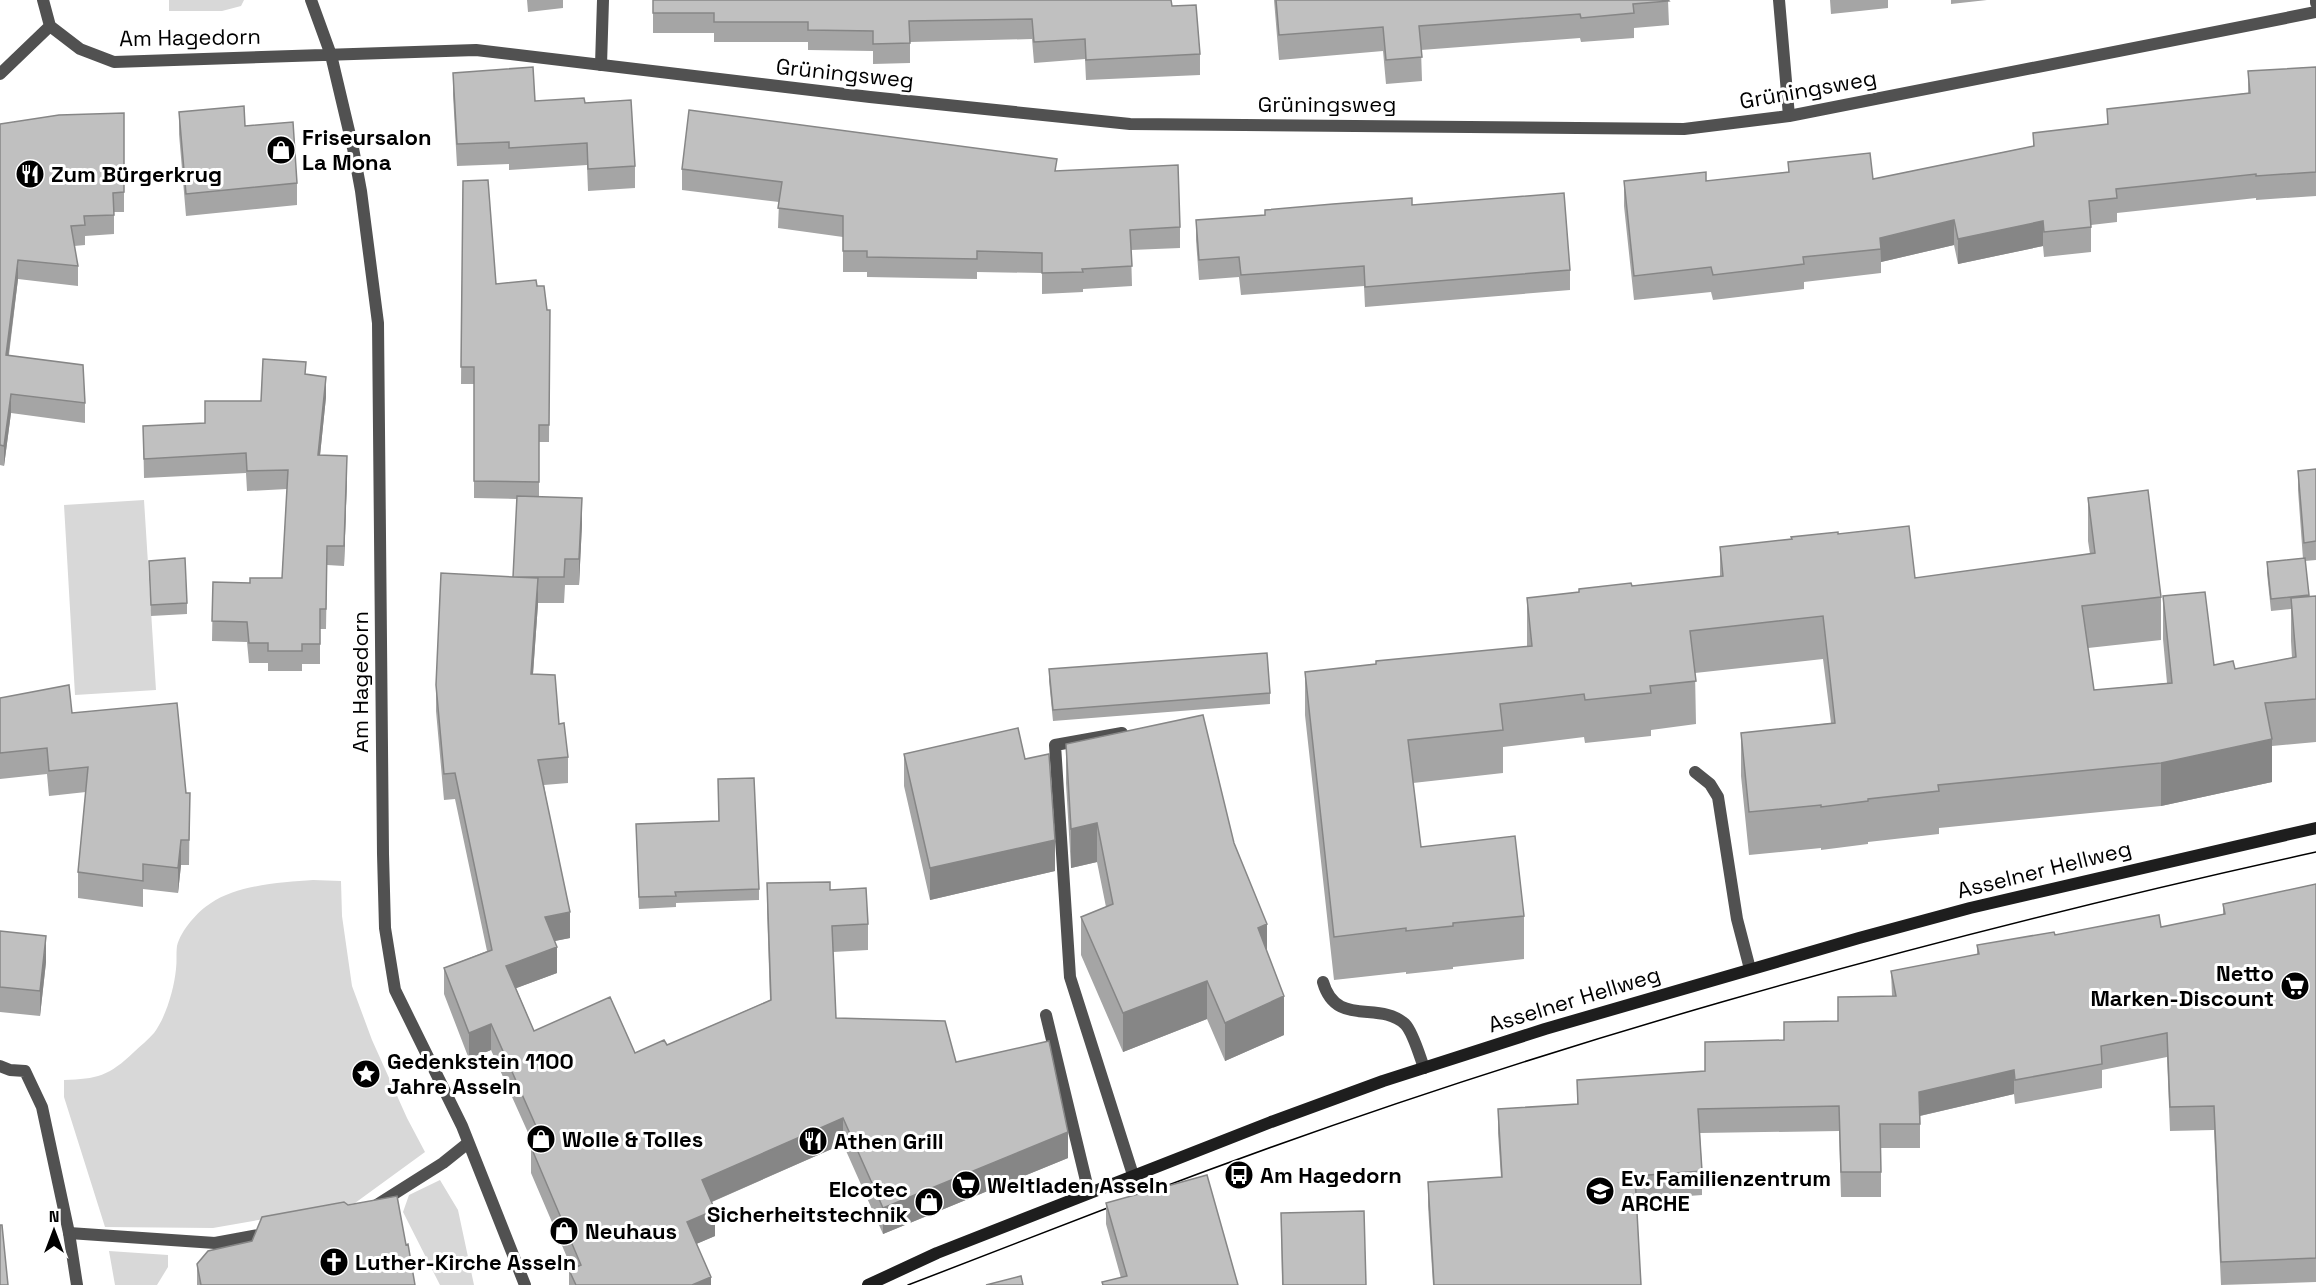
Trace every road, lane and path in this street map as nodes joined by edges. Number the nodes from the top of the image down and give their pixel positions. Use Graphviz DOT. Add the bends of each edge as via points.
graph roads {
  1 [pos="43,0"];
  2 [pos="311,0"];
  3 [pos="603,0"];
  4 [pos="1779,0"];
  5 [pos="2316,12"];
  6 [pos="50,26"];
  7 [pos="331,55"];
  8 [pos="601,65"];
  9 [pos="0,74"];
  10 [pos="1790,116"];
  11 [pos="1133,731"];
  12 [pos="1695,772"];
  13 [pos="2316,828"];
  14 [pos="1750,969"];
  15 [pos="1323,981"];
  16 [pos="1046,1015"];
  17 [pos="0,1066"];
  18 [pos="1424,1068"];
  19 [pos="468,1143"];
  20 [pos="1133,1175"];
  21 [pos="1089,1193"];
  22 [pos="368,1211"];
  23 [pos="281,1231"];
  24 [pos="69,1233"];
  25 [pos="77,1285"];
  26 [pos="525,1285"];
  27 [pos="868,1285"];
  1 -- 6 [label="street"];
  2 -- 7 [label="street, Am Hagedorn"];
  3 -- 8 [label="street"];
  4 -- 10 [label="street"];
  5 -- 10 [label="street, Grüningsweg"];
  6 -- 7 [label="street, Am Hagedorn" via="80,49 114,62"];
  6 -- 9 [label="street"];
  7 -- 8 [label="street, Grüningsweg" via="476,50"];
  7 -- 19 [label="street, Am Hagedorn" via="362,191 378,323 385,928 395,990"];
  8 -- 10 [label="street, Grüningsweg" via="1130,124 1684,129"];
  11 -- 20 [label="street" via="1055,744 1070,977"];
  12 -- 14 [label="street" via="1718,797 1737,919"];
  13 -- 14 [label="main road, Asselner Hellweg" via="1992,902"];
  14 -- 18 [label="main road, Asselner Hellweg"];
  15 -- 18 [label="street" via="1332,999 1344,1010 1391,1014 1407,1026"];
  16 -- 21 [label="street"];
  17 -- 24 [label="street" via="25,1071 42,1107"];
  18 -- 20 [label="main road, Asselner Hellweg"];
  19 -- 22 [label="street"];
  19 -- 26 [label="street, Am Hagedorn"];
  20 -- 21 [label="main road, Asselner Hellweg"];
  21 -- 27 [label="main road, Asselner Hellweg" via="937,1253"];
  23 -- 24 [label="street" via="215,1243"];
  24 -- 25 [label="street"];
}
